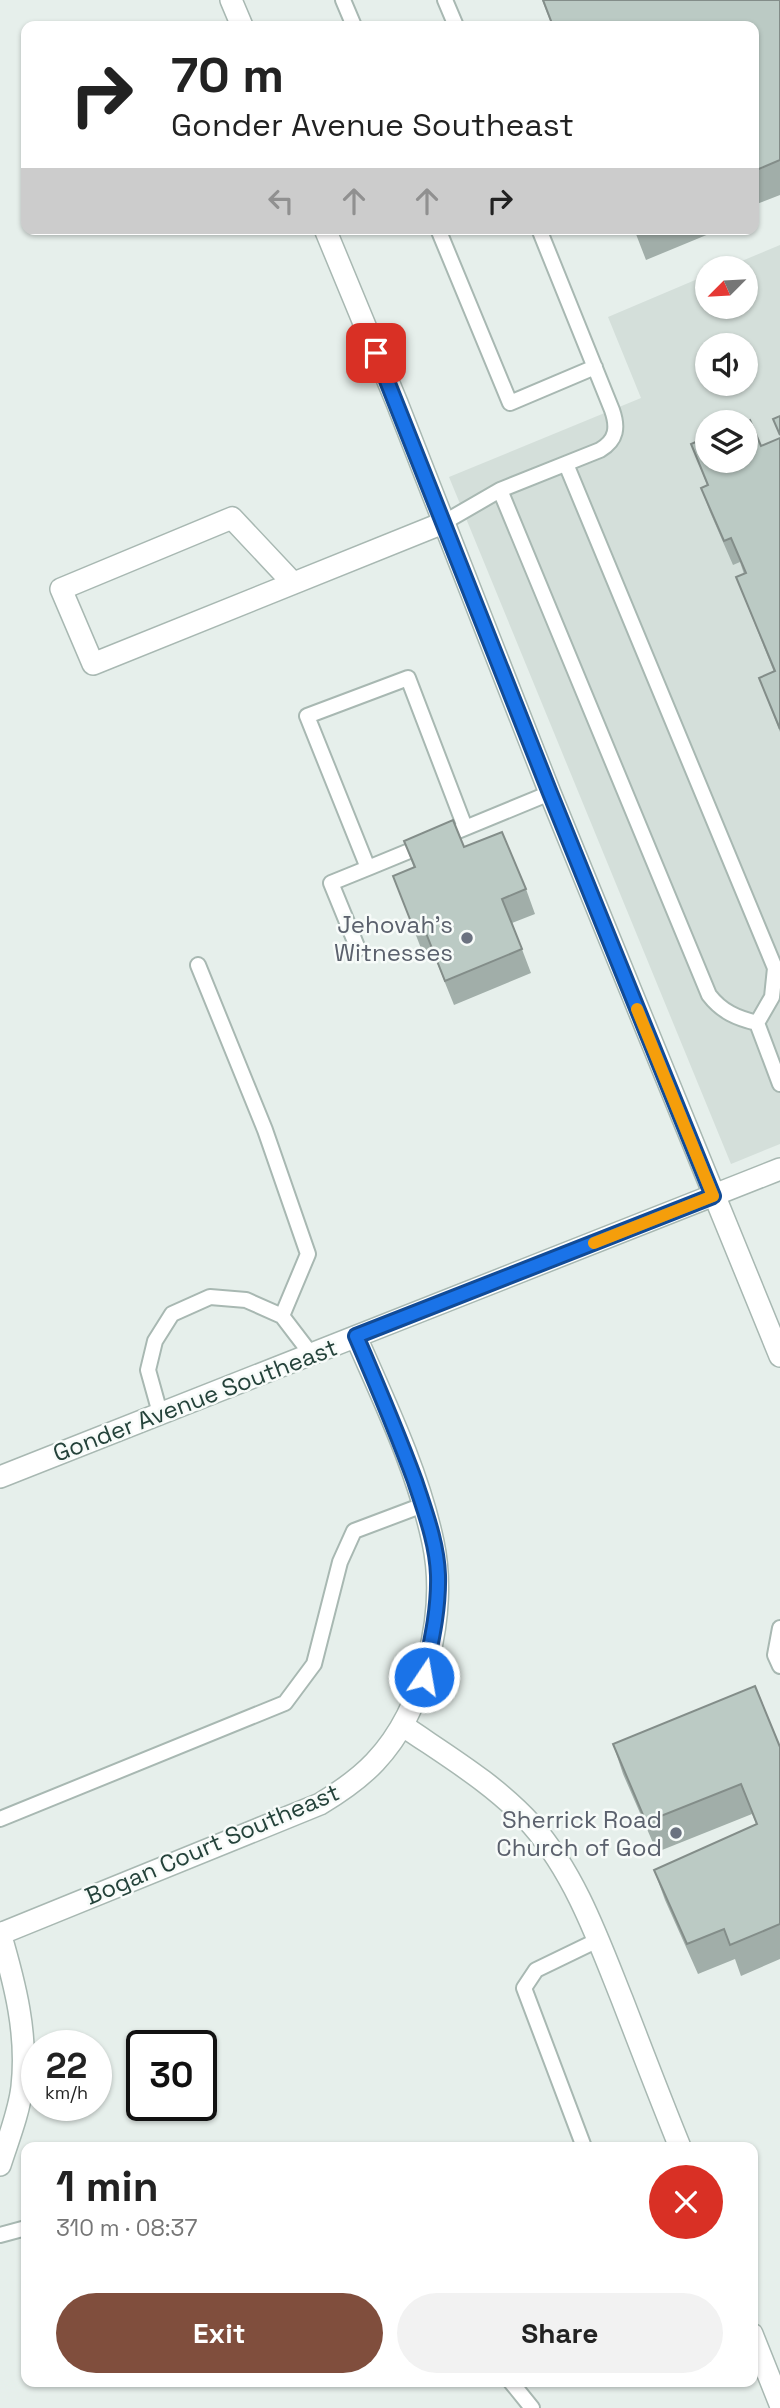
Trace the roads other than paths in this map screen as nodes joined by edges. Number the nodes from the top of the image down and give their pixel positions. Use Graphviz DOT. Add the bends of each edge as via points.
graph roads {
  1 [pos="231,0"];
  2 [pos="343,0"];
  3 [pos="445,0"];
  4 [pos="240,21"];
  5 [pos="352,21"];
  6 [pos="454,21"];
  7 [pos="327,235"];
  8 [pos="440,235"];
  9 [pos="541,235"];
  10 [pos="595,367"];
  11 [pos="566,464"];
  12 [pos="500,490"];
  13 [pos="443,523"];
  14 [pos="293,583"];
  15 [pos="550,793"];
  16 [pos="465,827"];
  17 [pos="368,868"];
  18 [pos="358,949"];
  19 [pos="198,965"];
  20 [pos="757,1023"];
  21 [pos="780,1084"];
  22 [pos="780,1169"];
  23 [pos="713,1196"];
  24 [pos="282,1316"];
  25 [pos="356,1336"];
  26 [pos="311,1354"];
  27 [pos="780,1356"];
  28 [pos="160,1413"];
  29 [pos="0,1477"];
  30 [pos="423,1504"];
  31 [pos="780,1628"];
  32 [pos="780,1665"];
  33 [pos="402,1725"];
  34 [pos="0,1819"];
  35 [pos="0,1934"];
  36 [pos="598,1940"];
  37 [pos="582,2142"];
  38 [pos="678,2142"];
  39 [pos="0,2165"];
  40 [pos="21,2229"];
  41 [pos="0,2235"];
  42 [pos="758,2349"];
  43 [pos="515,2387"];
  44 [pos="780,2405"];
  45 [pos="532,2408"];
  46 [pos="774,2408"];
  1 -- 4 [label="street"];
  2 -- 5 [label="lane"];
  3 -- 6 [label="lane"];
  7 -- 13 [label="street"];
  8 -- 10 [label="lane" via="510,403"];
  9 -- 10 [label="lane"];
  10 -- 11 [label="lane" via="614,416 615,434 605,447"];
  11 -- 12 [label="lane"];
  11 -- 20 [label="lane" via="775,968 772,997"];
  12 -- 13 [label="lane"];
  12 -- 20 [label="lane" via="709,995 724,1011"];
  13 -- 14 [label="street"];
  13 -- 15 [label="street"];
  14 -- 14 [label="street" via="232,518 61,589 93,664"];
  15 -- 16 [label="lane"];
  15 -- 23 [label="street"];
  16 -- 17 [label="lane"];
  16 -- 17 [label="lane" via="408,678 307,716"];
  17 -- 18 [label="lane" via="331,883"];
  19 -- 24 [label="lane" via="265,1130 308,1254"];
  20 -- 21 [label="lane"];
  22 -- 23 [label="street, Gonder Avenue Southeast"];
  23 -- 25 [label="street, Gonder Avenue Southeast"];
  23 -- 27 [label="street"];
  24 -- 26 [label="lane"];
  24 -- 28 [label="lane" via="246,1300 210,1297 172,1314 155,1341 148,1370"];
  25 -- 26 [label="street, Gonder Avenue Southeast"];
  25 -- 30 [label="street, Bogan Court Southeast"];
  26 -- 28 [label="street, Gonder Avenue Southeast"];
  28 -- 29 [label="street, Gonder Avenue Southeast"];
  30 -- 33 [label="street, Bogan Court Southeast" via="438,1572 438,1598 424,1677"];
  30 -- 34 [label="lane" via="354,1531 341,1562 314,1664 285,1703"];
  31 -- 32 [label="lane" via="775,1655"];
  33 -- 35 [label="street, Bogan Court Southeast" via="375,1763 320,1804"];
  33 -- 36 [label="street" via="489,1786 533,1827 558,1860"];
  35 -- 39 [label="street" via="24,2036 22,2089"];
  36 -- 37 [label="lane" via="536,1970 524,1988"];
  36 -- 38 [label="street"];
  40 -- 41 [label="lane"];
  42 -- 44 [label="street"];
  43 -- 45 [label="lane"];
  44 -- 46 [label="street"];
}
